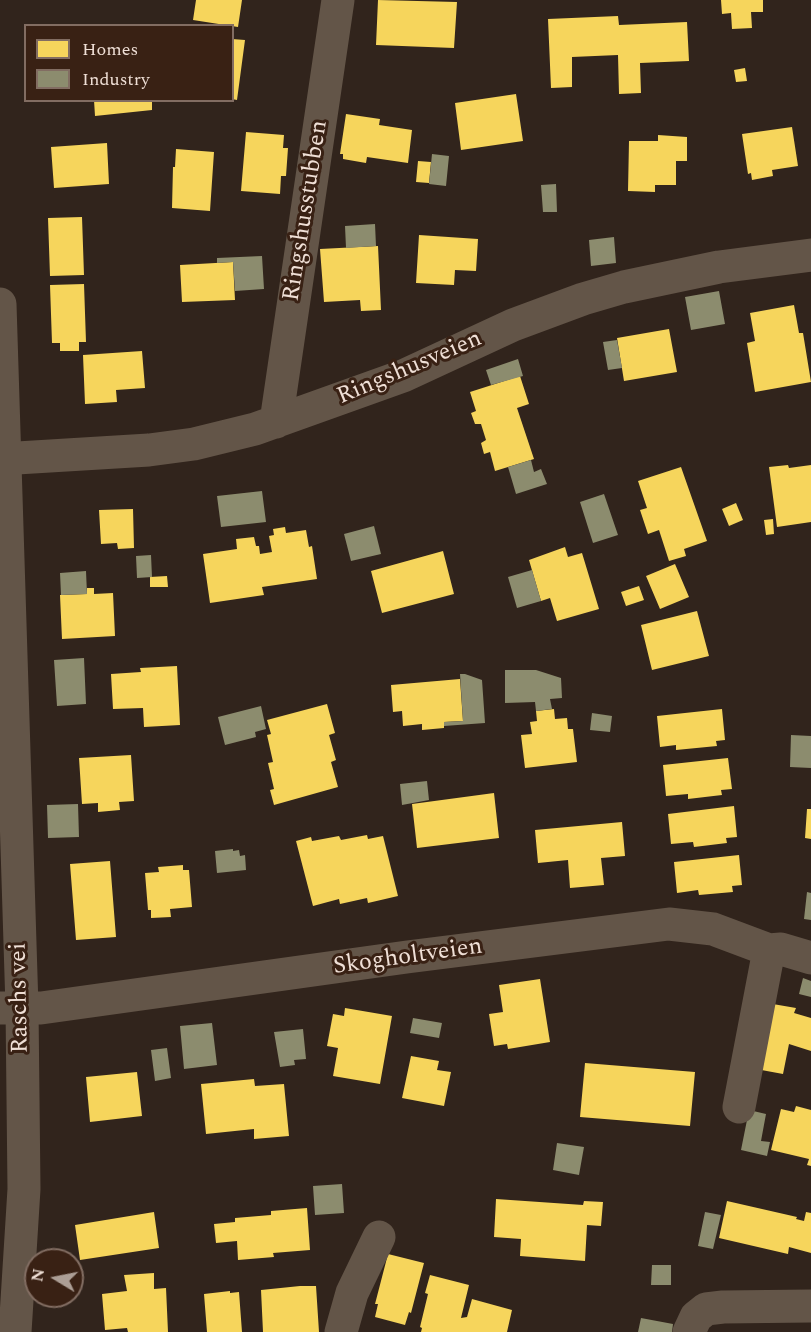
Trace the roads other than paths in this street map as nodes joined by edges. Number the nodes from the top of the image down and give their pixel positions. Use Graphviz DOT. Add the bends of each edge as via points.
graph roads {
  1 [pos="338,0"];
  2 [pos="811,255"];
  3 [pos="0,304"];
  4 [pos="276,422"];
  5 [pos="2,459"];
  6 [pos="769,950"];
  7 [pos="811,958"];
  8 [pos="11,1008"];
  9 [pos="739,1107"];
  10 [pos="379,1237"];
  11 [pos="811,1306"];
  12 [pos="15,1332"];
  13 [pos="342,1332"];
  14 [pos="689,1332"];
  1 -- 4 [label="street, Ringshusstubben"];
  2 -- 4 [label="street, Ringshusveien" via="690,273 583,299 513,325 403,376"];
  3 -- 5 [label="street, Raschs vei"];
  4 -- 5 [label="street, Ringshusveien" via="194,444"];
  5 -- 8 [label="street, Raschs vei"];
  6 -- 7 [label="street, Skogholtveien"];
  6 -- 8 [label="street, Skogholtveien" via="713,929 669,924 41,1008"];
  6 -- 9 [label="street"];
  8 -- 12 [label="street, Raschs vei" via="24,1189"];
  10 -- 13 [label="street" via="352,1293"];
  11 -- 14 [label="street" via="706,1309 696,1317"];
}
